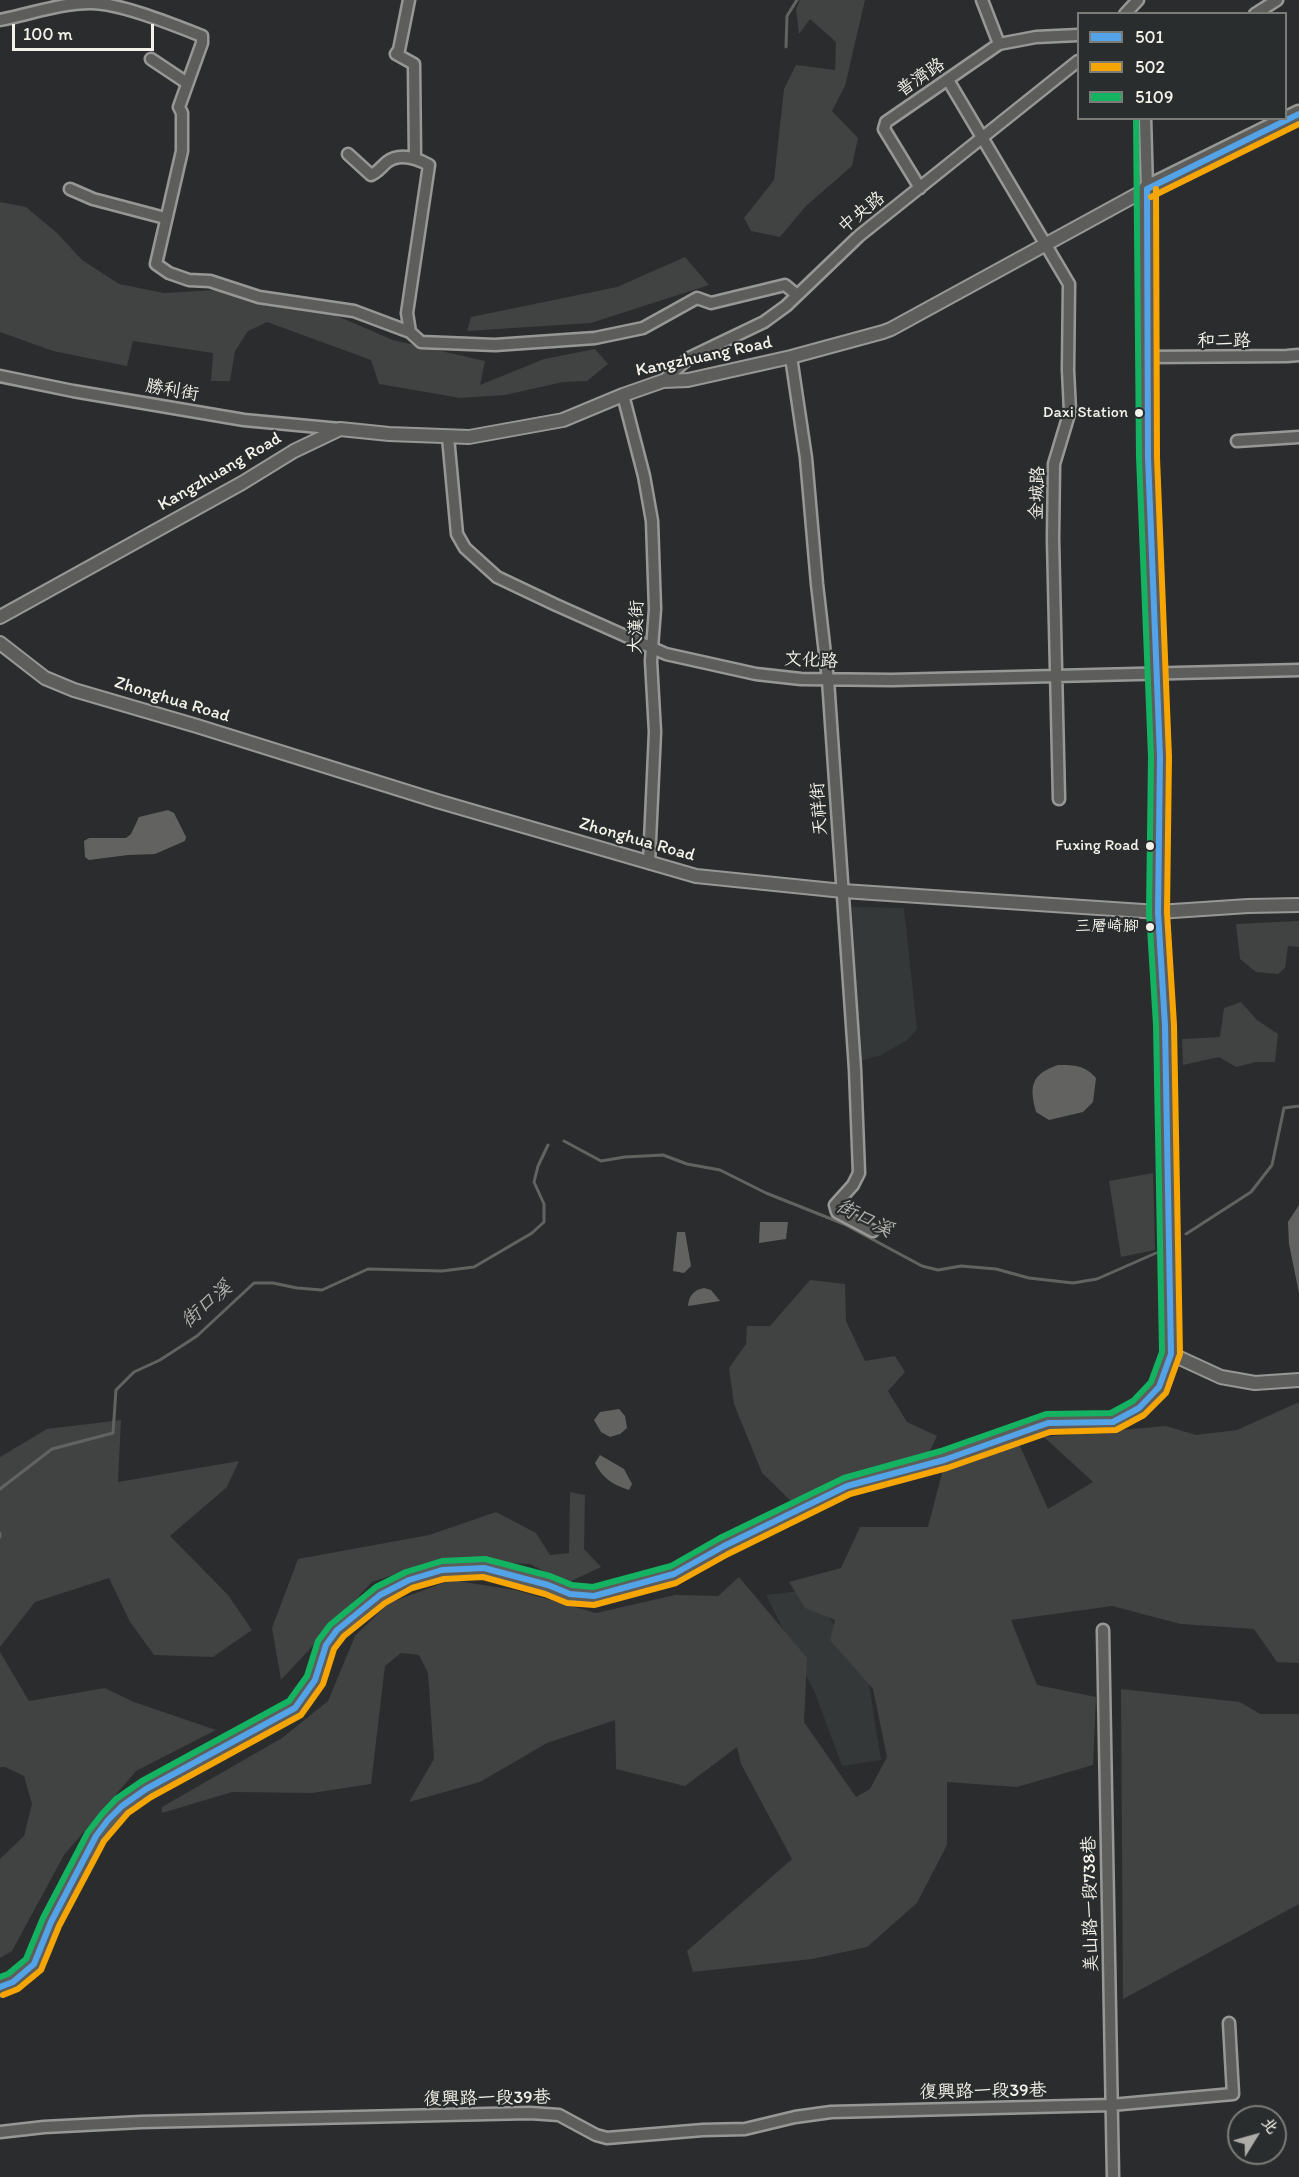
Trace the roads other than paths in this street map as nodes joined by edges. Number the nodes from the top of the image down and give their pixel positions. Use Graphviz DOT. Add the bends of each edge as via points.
graph roads {
  1 [pos="409,0"];
  2 [pos="982,0"];
  3 [pos="1138,0"];
  4 [pos="1277,0"];
  5 [pos="1127,12"];
  6 [pos="1258,12"];
  7 [pos="0,20"];
  8 [pos="1077,35"];
  9 [pos="999,44"];
  10 [pos="151,59"];
  11 [pos="1077,63"];
  12 [pos="948,80"];
  13 [pos="187,83"];
  14 [pos="1145,120"];
  15 [pos="1287,120"];
  16 [pos="983,139"];
  17 [pos="348,154"];
  18 [pos="415,158"];
  19 [pos="920,188"];
  20 [pos="70,189"];
  21 [pos="1147,189"];
  22 [pos="165,218"];
  23 [pos="1047,245"];
  24 [pos="797,295"];
  25 [pos="410,332"];
  26 [pos="1299,355"];
  27 [pos="791,357"];
  28 [pos="1148,357"];
  29 [pos="0,376"];
  30 [pos="663,381"];
  31 [pos="623,395"];
  32 [pos="340,429"];
  33 [pos="448,437"];
  34 [pos="1299,437"];
  35 [pos="1237,441"];
  36 [pos="0,617"];
  37 [pos="0,643"];
  38 [pos="652,648"];
  39 [pos="1299,669"];
  40 [pos="1056,674"];
  41 [pos="1156,674"];
  42 [pos="828,680"];
  43 [pos="1059,799"];
  44 [pos="649,863"];
  45 [pos="843,891"];
  46 [pos="1299,904"];
  47 [pos="1158,912"];
  48 [pos="873,1231"];
  49 [pos="1171,1354"];
  50 [pos="1299,1380"];
  51 [pos="1103,1630"];
  52 [pos="0,1987"];
  53 [pos="1229,2023"];
  54 [pos="1111,2105"];
  55 [pos="0,2132"];
  56 [pos="1113,2177"];
  1 -- 18 [label="street" via="396,54 414,64"];
  2 -- 9 [label="street"];
  3 -- 5 [label="street"];
  4 -- 6 [label="street"];
  7 -- 13 [label="street" via="58,6 92,3 178,26 202,36"];
  8 -- 9 [label="street"];
  9 -- 12 [label="street, 普濟路"];
  10 -- 13 [label="street"];
  11 -- 16 [label="street, 中央路"];
  12 -- 16 [label="street, 金城路"];
  12 -- 19 [label="street, 普濟路" via="886,122 884,129"];
  13 -- 22 [label="street" via="179,107 182,151"];
  14 -- 21 [label="street"];
  15 -- 21 [label="main road"];
  16 -- 19 [label="street, 中央路"];
  16 -- 23 [label="street, 金城路"];
  17 -- 18 [label="street" via="371,175 398,157"];
  18 -- 25 [label="street" via="429,165 407,313"];
  19 -- 24 [label="street, 中央路" via="859,236"];
  20 -- 22 [label="street"];
  21 -- 23 [label="street, Kangzhuang Road"];
  21 -- 28 [label="main road"];
  22 -- 25 [label="street" via="156,264 169,273 259,297 354,311"];
  23 -- 27 [label="street, Kangzhuang Road" via="891,329"];
  23 -- 40 [label="street, 金城路" via="1069,284 1070,302 1070,411 1054,464"];
  24 -- 25 [label="street" via="785,285 711,303 697,298 643,327 595,338 495,345 421,342"];
  24 -- 30 [label="street, 中央路" via="764,322 689,358"];
  26 -- 28 [label="street, 和二路"];
  27 -- 30 [label="street, Kangzhuang Road" via="688,380"];
  27 -- 42 [label="street, 天祥街" via="806,458"];
  28 -- 41 [label="main road"];
  29 -- 32 [label="street, 勝利街" via="244,420"];
  30 -- 31 [label="street, Kangzhuang Road"];
  31 -- 33 [label="street, Kangzhuang Road" via="563,420 470,438"];
  31 -- 38 [label="street, 大漢街" via="652,521"];
  32 -- 33 [label="street, Kangzhuang Road"];
  32 -- 36 [label="street, Kangzhuang Road" via="294,451"];
  33 -- 38 [label="street, 文化路" via="457,534 465,548 497,577"];
  34 -- 35 [label="street"];
  37 -- 44 [label="street, Zhonghua Road" via="45,678 74,690"];
  38 -- 42 [label="street, 文化路" via="756,674"];
  38 -- 44 [label="street, 大漢街" via="655,750"];
  39 -- 41 [label="street, 文化路"];
  40 -- 41 [label="street, 文化路"];
  40 -- 42 [label="street, 文化路"];
  40 -- 43 [label="street, 金城路"];
  41 -- 47 [label="main road" via="1160,787"];
  42 -- 45 [label="street, 天祥街"];
  44 -- 45 [label="street, Zhonghua Road" via="696,876"];
  45 -- 47 [label="street, Zhonghua Road"];
  45 -- 48 [label="street, 天祥街" via="859,1173 835,1204 837,1212"];
  46 -- 47 [label="street, Zhonghua Road"];
  47 -- 49 [label="main road" via="1165,1025"];
  49 -- 50 [label="street" via="1221,1377 1255,1383"];
  49 -- 52 [label="main road" via="1159,1387 1139,1408 1113,1422 1048,1423 944,1460 847,1486 674,1574 594,1596 570,1594 484,1568 442,1570 409,1580 380,1595 337,1630 326,1645 315,1680 295,1708 146,1789 108,1820 51,1922 34,1964 13,1982"];
  51 -- 54 [label="street, 美山路一段738巷"];
  53 -- 54 [label="street, 復興路一段39巷" via="1233,2094"];
  54 -- 55 [label="street, 復興路一段39巷" via="831,2112 745,2129 607,2138 559,2115 530,2114 141,2122"];
  54 -- 56 [label="street, 美山路一段738巷"];
}
